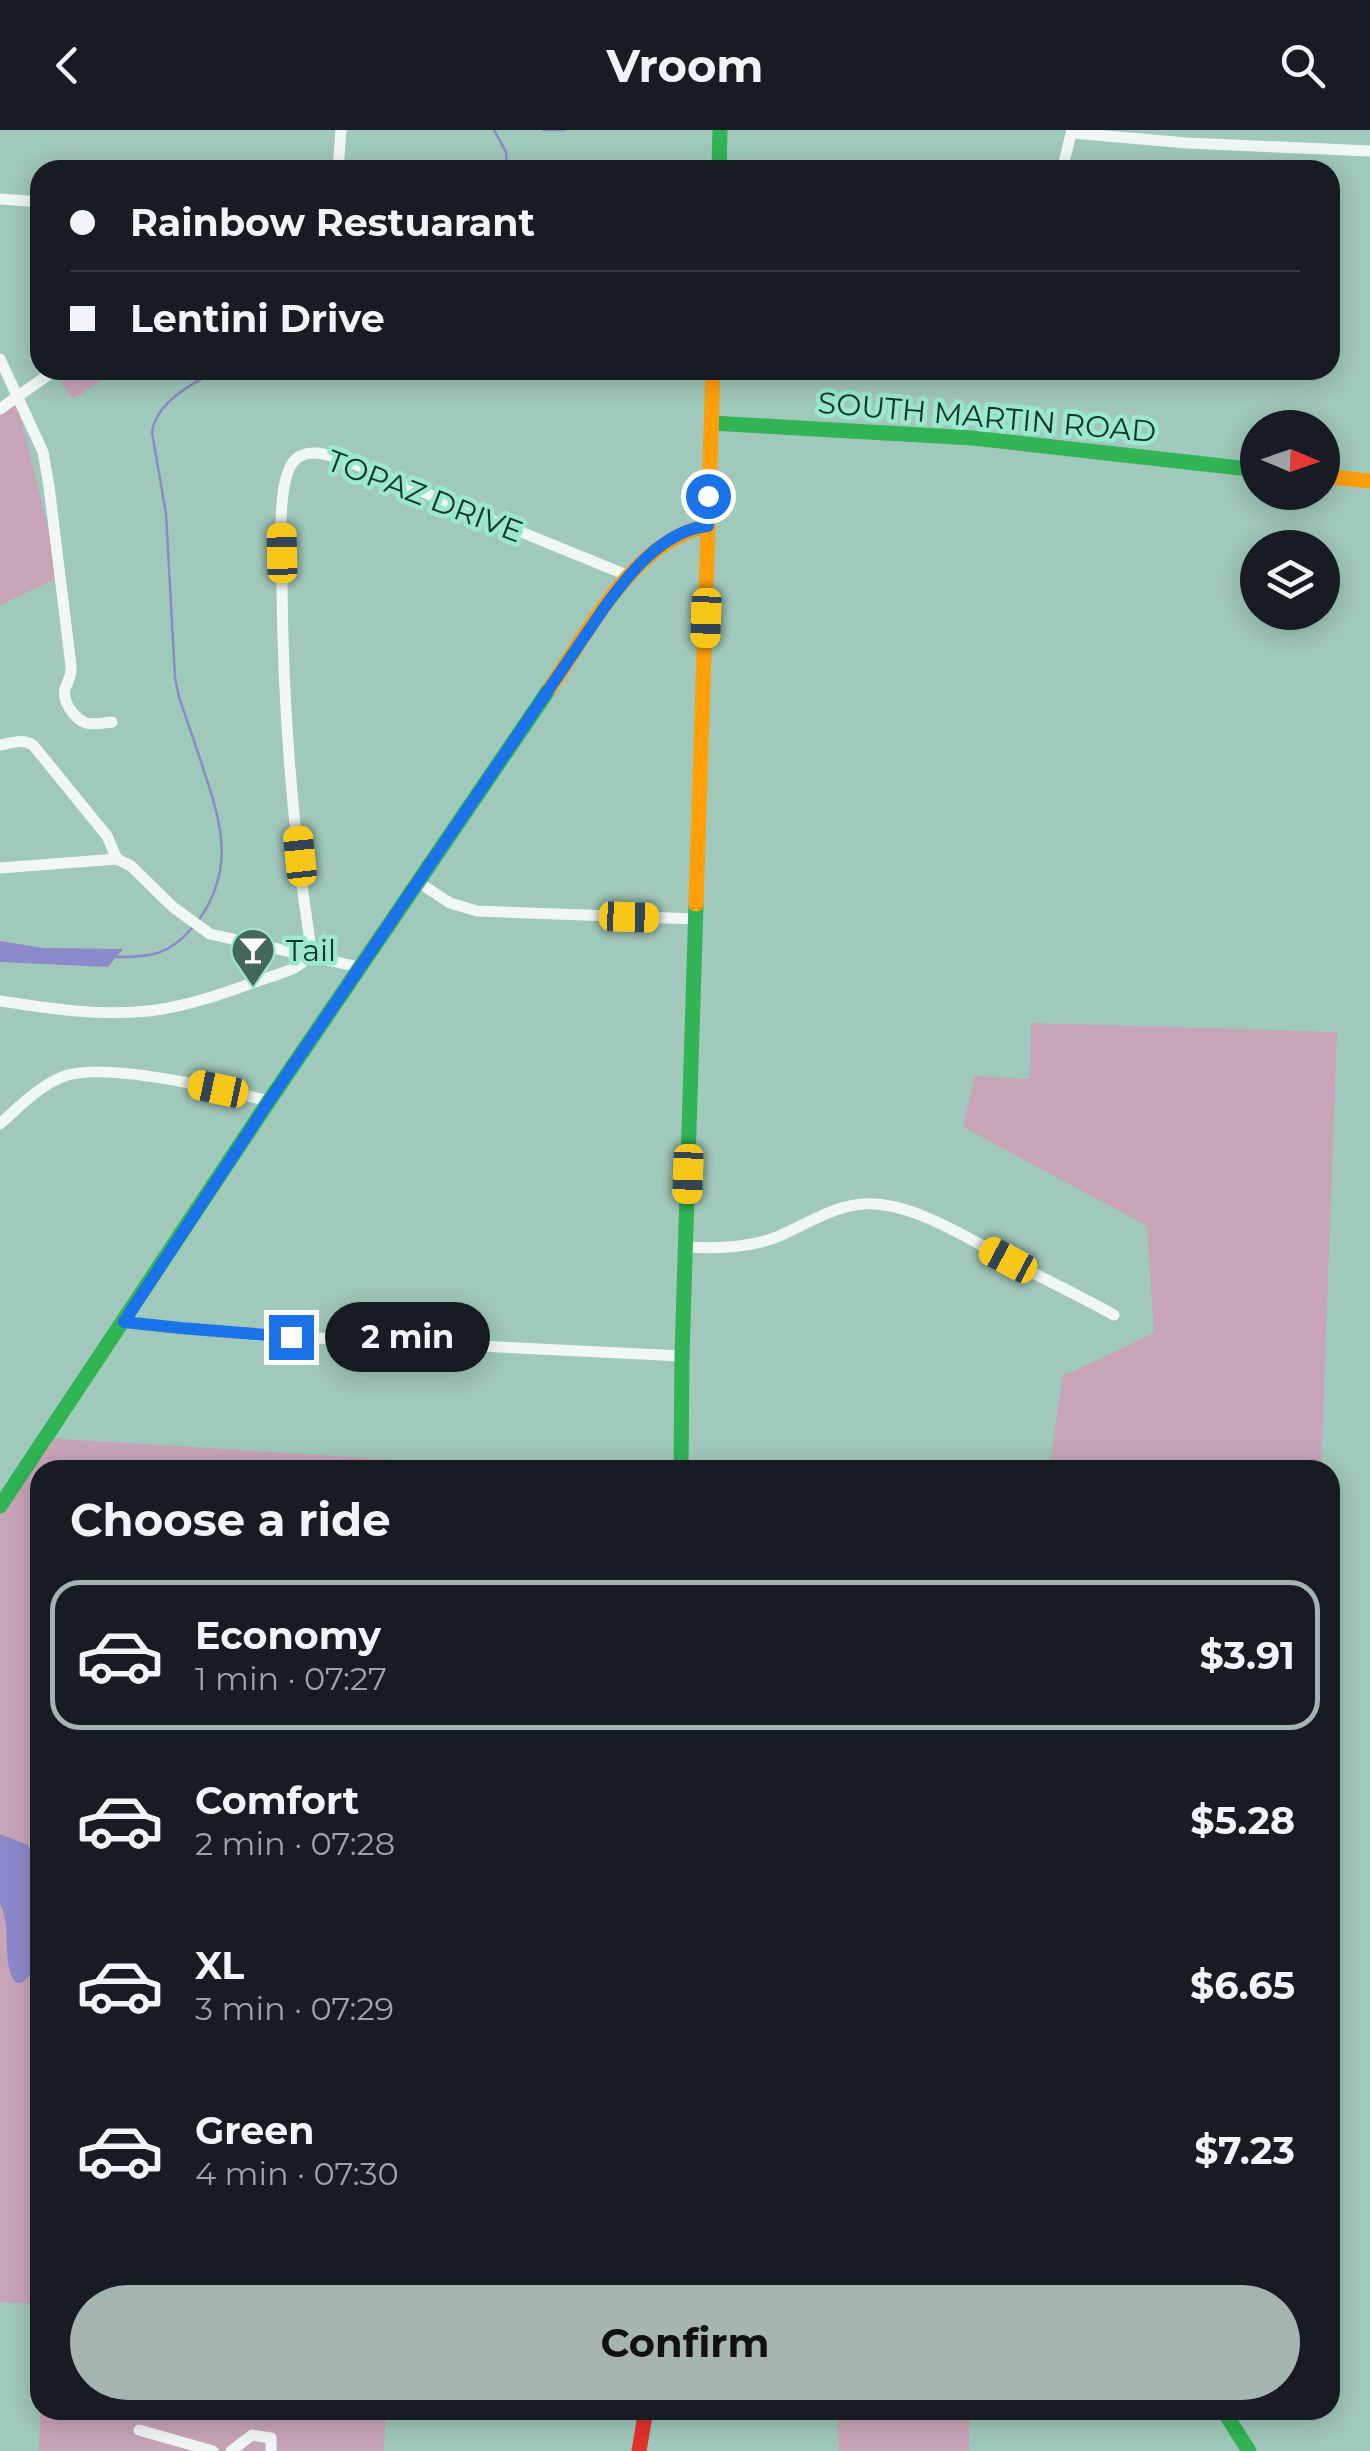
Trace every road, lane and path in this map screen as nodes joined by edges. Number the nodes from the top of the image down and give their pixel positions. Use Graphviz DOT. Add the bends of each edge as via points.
graph roads {
  1 [pos="341,130"];
  2 [pos="720,130"];
  3 [pos="1072,131"];
  4 [pos="1370,151"];
  5 [pos="339,160"];
  6 [pos="719,160"];
  7 [pos="1065,160"];
  8 [pos="0,200"];
  9 [pos="30,202"];
  10 [pos="0,359"];
  11 [pos="41,380"];
  12 [pos="713,380"];
  13 [pos="16,398"];
  14 [pos="0,409"];
  15 [pos="712,424"];
  16 [pos="1240,468"];
  17 [pos="1340,478"];
  18 [pos="1370,481"];
  19 [pos="708,526"];
  20 [pos="629,576"];
  21 [pos="112,722"];
  22 [pos="0,745"];
  23 [pos="117,858"];
  24 [pos="0,868"];
  25 [pos="418,882"];
  26 [pos="696,919"];
  27 [pos="310,955"];
  28 [pos="360,967"];
  29 [pos="0,1001"];
  30 [pos="269,1101"];
  31 [pos="0,1124"];
  32 [pos="686,1247"];
  33 [pos="1114,1315"];
  34 [pos="124,1322"];
  35 [pos="682,1356"];
  36 [pos="681,1460"];
  37 [pos="2,1496"];
  38 [pos="644,2420"];
  39 [pos="1229,2420"];
  40 [pos="139,2430"];
  41 [pos="213,2451"];
  42 [pos="232,2451"];
  43 [pos="270,2451"];
  44 [pos="639,2451"];
  45 [pos="1249,2451"];
  1 -- 5 [label="street"];
  2 -- 6 [label="street"];
  3 -- 4 [label="street"];
  3 -- 7 [label="street"];
  8 -- 9 [label="street"];
  10 -- 13 [label="street"];
  11 -- 13 [label="street"];
  12 -- 15 [label="street"];
  13 -- 14 [label="street"];
  13 -- 21 [label="street" via="43,452 49,486 72,666 65,696 88,724"];
  15 -- 16 [label="street, SOUTH MARTIN ROAD" via="973,438"];
  15 -- 19 [label="street"];
  17 -- 18 [label="street"];
  19 -- 20 [label="street" via="673,538"];
  19 -- 26 [label="street"];
  20 -- 25 [label="street"];
  20 -- 27 [label="street, TOPAZ DRIVE" via="347,461 316,453 294,460 282,498 282,630"];
  22 -- 23 [label="street" via="33,745"];
  23 -- 24 [label="street"];
  23 -- 27 [label="street" via="210,934"];
  25 -- 26 [label="street" via="477,911"];
  25 -- 28 [label="street"];
  26 -- 32 [label="street"];
  27 -- 28 [label="street"];
  27 -- 29 [label="street" via="280,974 155,1010"];
  28 -- 30 [label="street"];
  30 -- 31 [label="street" via="83,1072 47,1085"];
  30 -- 34 [label="street"];
  32 -- 33 [label="street" via="757,1244 829,1211 879,1205 925,1218"];
  32 -- 35 [label="street"];
  34 -- 35 [label="street" via="255,1335"];
  34 -- 37 [label="street"];
  35 -- 36 [label="street"];
  38 -- 44 [label="street"];
  39 -- 45 [label="street"];
  40 -- 41 [label="street"];
  42 -- 43 [label="street" via="252,2435 271,2438"];
}
